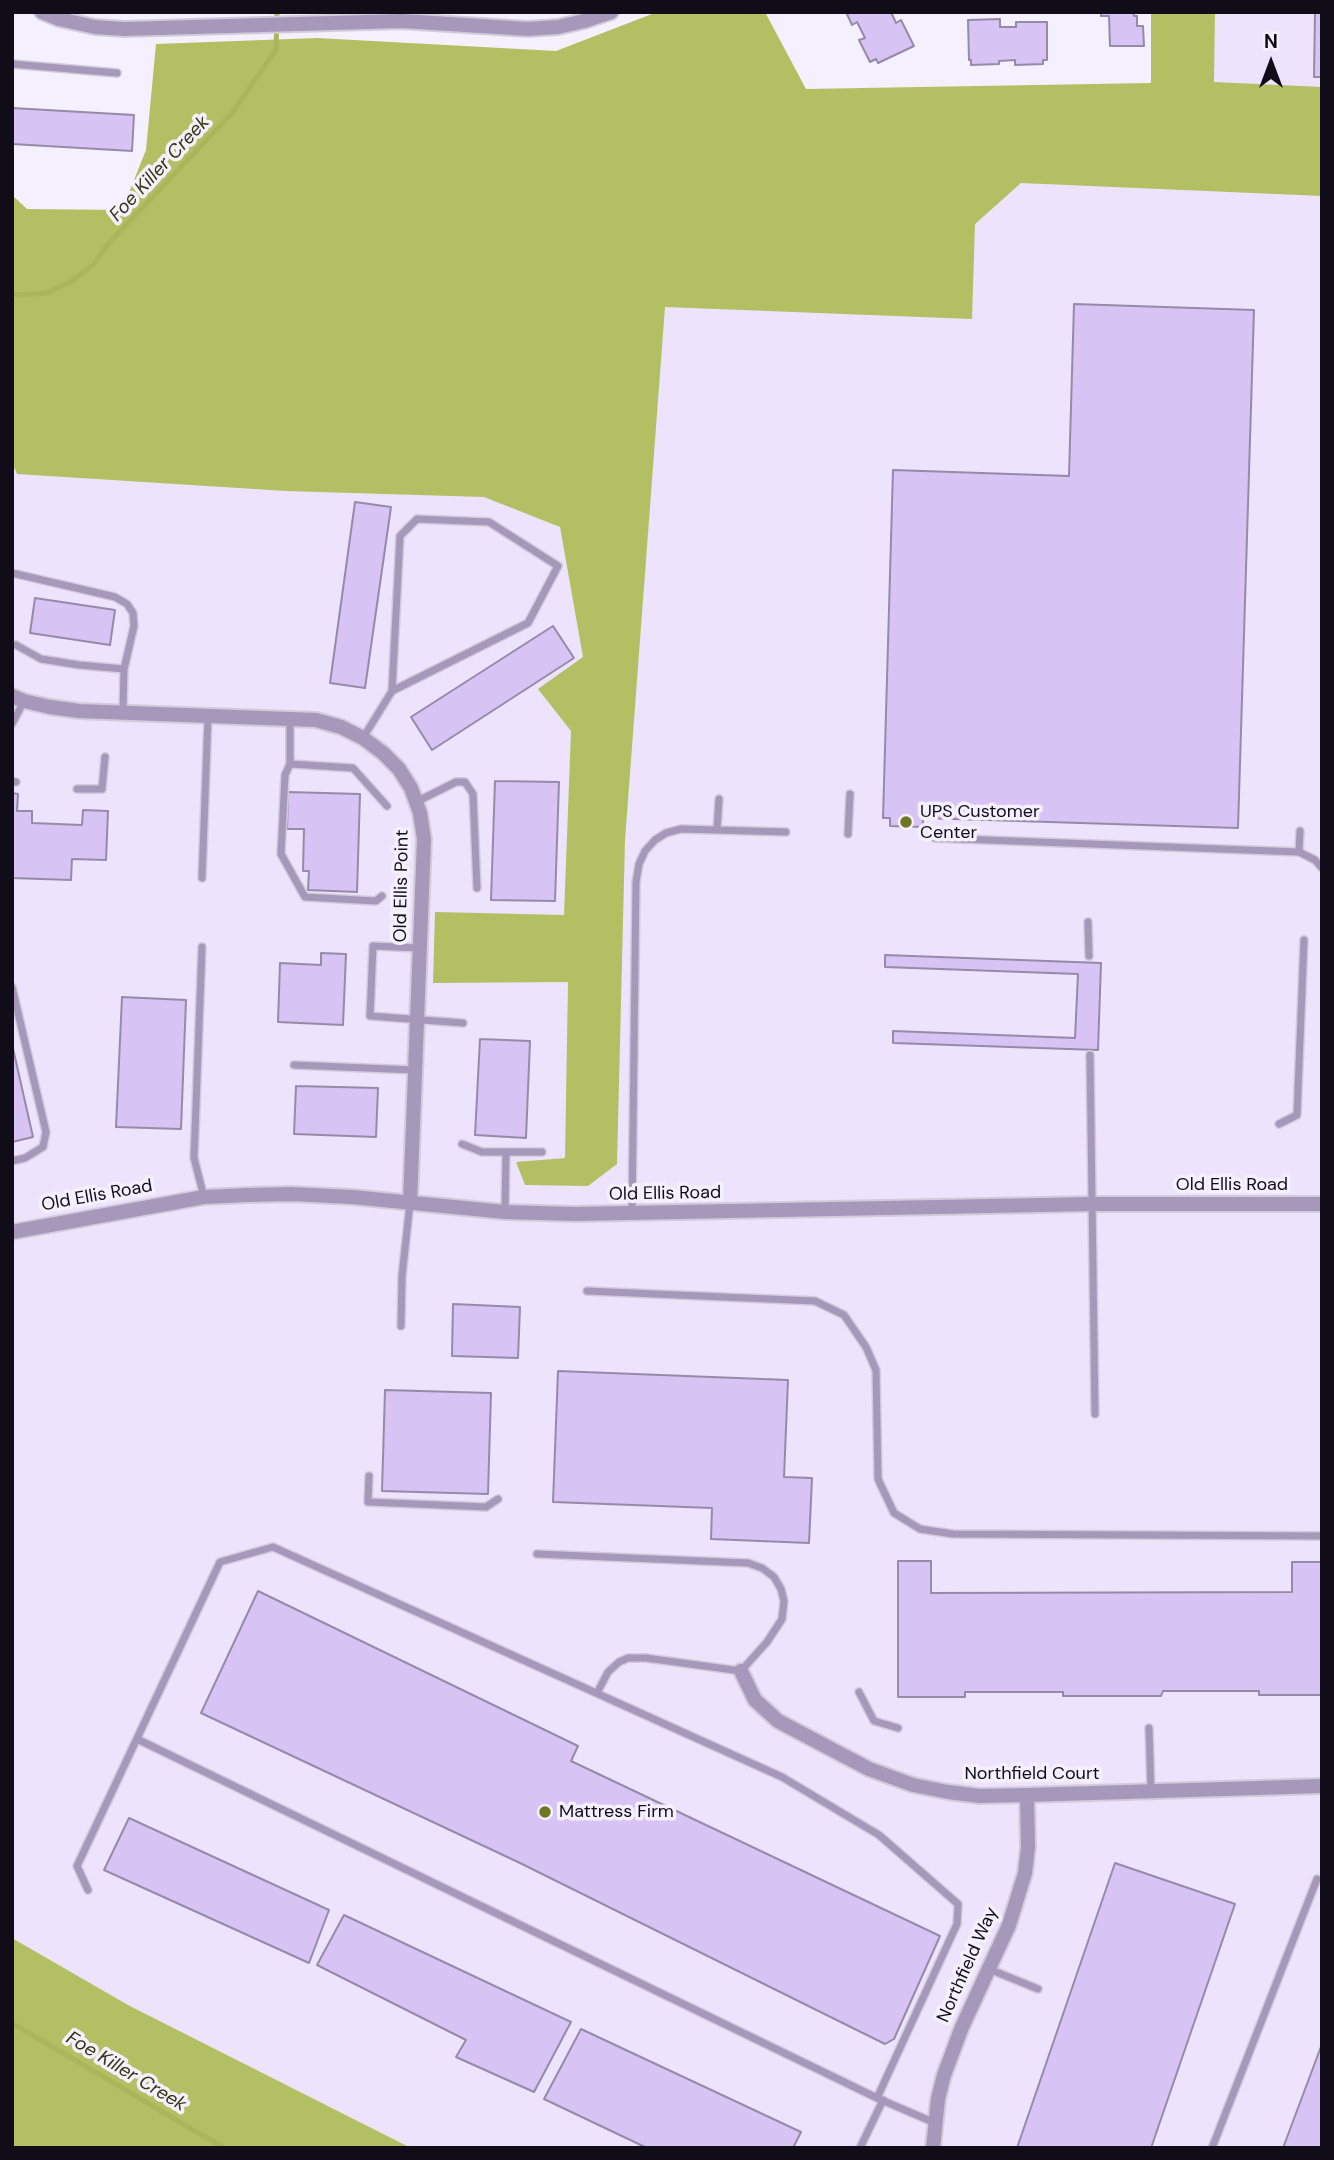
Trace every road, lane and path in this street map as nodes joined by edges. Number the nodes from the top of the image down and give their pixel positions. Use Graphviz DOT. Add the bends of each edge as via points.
graph roads {
  1 [pos="42,12"];
  2 [pos="611,12"];
  3 [pos="81,18"];
  4 [pos="12,64"];
  5 [pos="117,73"];
  6 [pos="12,573"];
  7 [pos="16,645"];
  8 [pos="124,669"];
  9 [pos="392,691"];
  10 [pos="18,698"];
  11 [pos="123,712"];
  12 [pos="208,716"];
  13 [pos="290,719"];
  14 [pos="12,724"];
  15 [pos="363,738"];
  16 [pos="105,757"];
  17 [pos="290,764"];
  18 [pos="77,789"];
  19 [pos="850,794"];
  20 [pos="719,799"];
  21 [pos="416,802"];
  22 [pos="387,806"];
  23 [pos="717,829"];
  24 [pos="1300,831"];
  25 [pos="786,832"];
  26 [pos="848,834"];
  27 [pos="935,838"];
  28 [pos="1298,852"];
  29 [pos="1322,868"];
  30 [pos="202,878"];
  31 [pos="477,888"];
  32 [pos="382,896"];
  33 [pos="1088,922"];
  34 [pos="1304,940"];
  35 [pos="202,947"];
  36 [pos="420,948"];
  37 [pos="1088,956"];
  38 [pos="12,986"];
  39 [pos="417,1018"];
  40 [pos="463,1023"];
  41 [pos="1090,1055"];
  42 [pos="294,1065"];
  43 [pos="415,1070"];
  44 [pos="1279,1124"];
  45 [pos="462,1144"];
  46 [pos="506,1152"];
  47 [pos="542,1152"];
  48 [pos="12,1161"];
  49 [pos="204,1197"];
  50 [pos="410,1203"];
  51 [pos="1092,1204"];
  52 [pos="1322,1204"];
  53 [pos="505,1212"];
  54 [pos="632,1214"];
  55 [pos="12,1232"];
  56 [pos="587,1291"];
  57 [pos="401,1326"];
  58 [pos="1094,1414"];
  59 [pos="369,1476"];
  60 [pos="498,1499"];
  61 [pos="1322,1536"];
  62 [pos="537,1554"];
  63 [pos="741,1671"];
  64 [pos="859,1692"];
  65 [pos="597,1693"];
  66 [pos="898,1728"];
  67 [pos="1149,1728"];
  68 [pos="136,1739"];
  69 [pos="1322,1786"];
  70 [pos="1151,1791"];
  71 [pos="1027,1795"];
  72 [pos="1317,1879"];
  73 [pos="88,1890"];
  74 [pos="988,1969"];
  75 [pos="1038,1989"];
  76 [pos="880,2099"];
  77 [pos="935,2123"];
  78 [pos="860,2148"];
  79 [pos="933,2148"];
  80 [pos="1212,2148"];
  1 -- 3 [label="street" via="58,19"];
  2 -- 3 [label="street" via="558,27 528,29 402,21 124,29"];
  4 -- 5 [label="lane"];
  6 -- 8 [label="lane" via="115,597 127,604 134,626"];
  7 -- 8 [label="lane" via="41,659"];
  8 -- 11 [label="lane"];
  9 -- 9 [label="lane" via="528,623 558,566 489,522 417,519 400,536"];
  9 -- 15 [label="lane"];
  10 -- 11 [label="street, Old Ellis Point" via="60,708"];
  10 -- 14 [label="lane"];
  11 -- 12 [label="street, Old Ellis Point"];
  12 -- 13 [label="street, Old Ellis Point"];
  12 -- 30 [label="lane"];
  13 -- 15 [label="street, Old Ellis Point" via="316,720"];
  13 -- 17 [label="lane"];
  15 -- 21 [label="street, Old Ellis Point" via="399,769"];
  16 -- 18 [label="lane" via="102,789"];
  17 -- 22 [label="lane" via="353,768"];
  17 -- 32 [label="lane" via="285,775 281,855 305,897 376,901"];
  19 -- 26 [label="lane"];
  20 -- 23 [label="lane"];
  21 -- 31 [label="lane" via="465,782 473,794"];
  21 -- 36 [label="street, Old Ellis Point" via="424,839"];
  23 -- 25 [label="lane"];
  23 -- 54 [label="lane" via="666,833 645,850 639,864"];
  24 -- 28 [label="lane"];
  27 -- 28 [label="lane"];
  28 -- 29 [label="lane"];
  33 -- 37 [label="lane"];
  34 -- 44 [label="lane" via="1297,1115"];
  35 -- 49 [label="lane" via="194,1158"];
  36 -- 39 [label="street, Old Ellis Point"];
  36 -- 39 [label="lane" via="373,946 370,1016"];
  38 -- 48 [label="lane" via="46,1132 43,1147"];
  39 -- 40 [label="lane"];
  39 -- 43 [label="street, Old Ellis Point"];
  41 -- 51 [label="lane"];
  42 -- 43 [label="lane"];
  43 -- 50 [label="street, Old Ellis Point"];
  45 -- 46 [label="lane" via="482,1152"];
  46 -- 47 [label="lane"];
  46 -- 53 [label="lane"];
  49 -- 50 [label="street, Old Ellis Road" via="291,1194"];
  49 -- 55 [label="street, Old Ellis Road"];
  50 -- 53 [label="street, Old Ellis Road"];
  50 -- 57 [label="lane"];
  51 -- 52 [label="street, Old Ellis Road"];
  51 -- 54 [label="street, Old Ellis Road"];
  51 -- 58 [label="lane"];
  53 -- 54 [label="street, Old Ellis Road"];
  56 -- 61 [label="lane" via="815,1301 844,1315 876,1370 878,1479 894,1513 919,1529 953,1534"];
  59 -- 60 [label="lane" via="368,1502 486,1507"];
  62 -- 63 [label="lane" via="762,1567 781,1589 782,1619"];
  63 -- 65 [label="lane" via="628,1658 608,1672"];
  63 -- 71 [label="street, Northfield Court" via="755,1700 778,1721 869,1769 948,1792"];
  64 -- 66 [label="lane" via="874,1721"];
  65 -- 68 [label="lane" via="273,1547 220,1562"];
  65 -- 76 [label="lane" via="782,1777 880,1835 958,1904 957,1924"];
  67 -- 70 [label="lane"];
  68 -- 73 [label="lane" via="77,1866"];
  68 -- 76 [label="lane"];
  69 -- 70 [label="street, Northfield Court"];
  70 -- 71 [label="street, Northfield Court"];
  71 -- 74 [label="street, Northfield Way" via="1025,1873 1009,1925"];
  72 -- 80 [label="lane"];
  74 -- 75 [label="lane"];
  74 -- 77 [label="street, Northfield Way" via="952,2052"];
  76 -- 77 [label="lane"];
  76 -- 78 [label="lane"];
  77 -- 79 [label="street, Northfield Way"];
}
